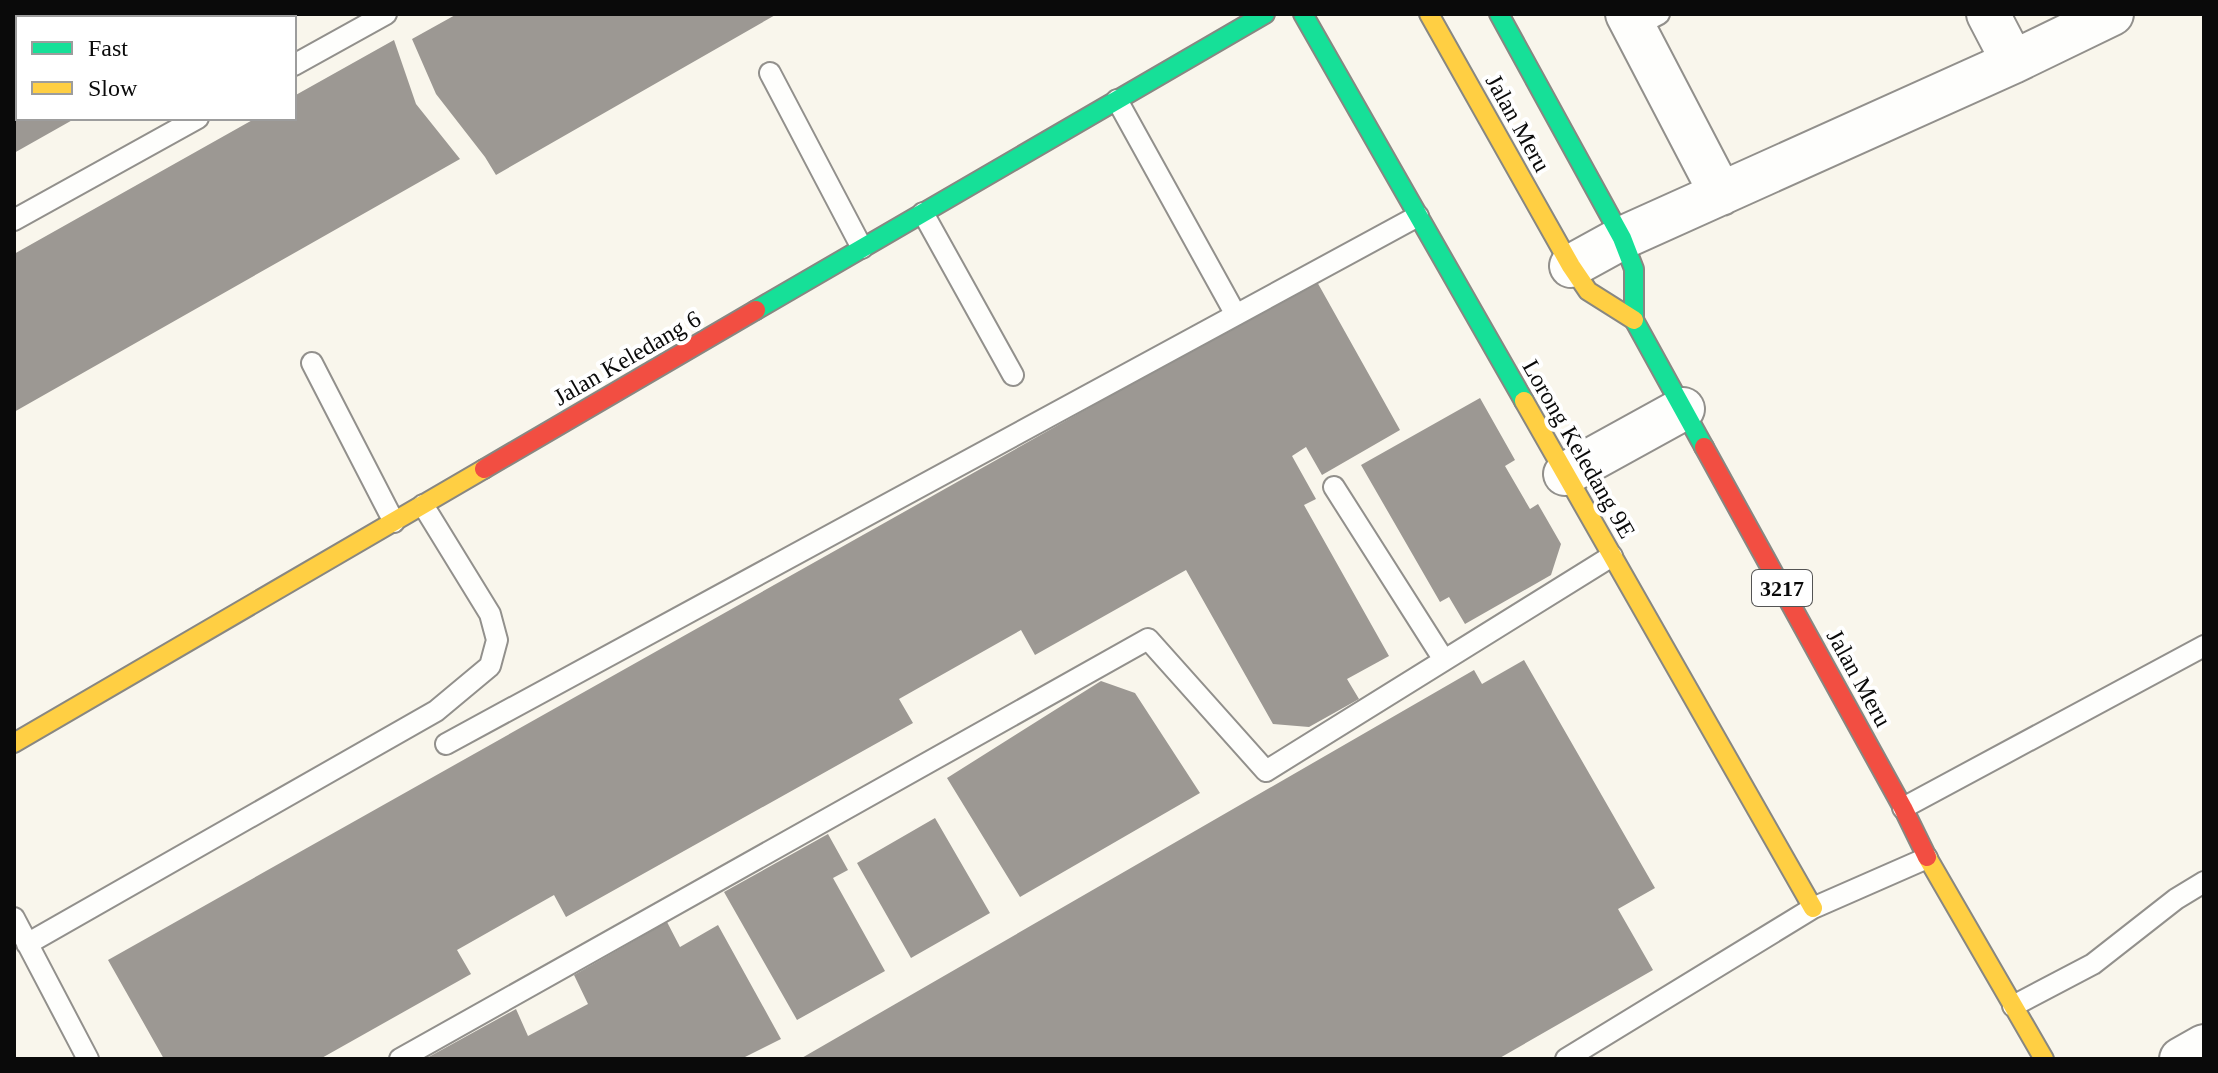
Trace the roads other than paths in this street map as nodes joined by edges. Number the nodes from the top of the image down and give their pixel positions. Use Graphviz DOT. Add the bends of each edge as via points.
graph roads {
  1 [pos="386,14"];
  2 [pos="1265,14"];
  3 [pos="1303,14"];
  4 [pos="1429,14"];
  5 [pos="1499,14"];
  6 [pos="1988,14"];
  7 [pos="2112,14"];
  8 [pos="1640,18"];
  9 [pos="2013,62"];
  10 [pos="296,64"];
  11 [pos="770,73"];
  12 [pos="1117,100"];
  13 [pos="194,120"];
  14 [pos="1721,194"];
  15 [pos="923,213"];
  16 [pos="1418,216"];
  17 [pos="14,220"];
  18 [pos="1622,238"];
  19 [pos="862,248"];
  20 [pos="1571,266"];
  21 [pos="1236,315"];
  22 [pos="1634,320"];
  23 [pos="312,363"];
  24 [pos="1013,375"];
  25 [pos="1683,409"];
  26 [pos="1565,474"];
  27 [pos="1334,487"];
  28 [pos="423,505"];
  29 [pos="394,522"];
  30 [pos="1612,556"];
  31 [pos="2204,646"];
  32 [pos="1444,660"];
  33 [pos="14,743"];
  34 [pos="446,744"];
  35 [pos="1903,808"];
  36 [pos="1927,858"];
  37 [pos="2204,882"];
  38 [pos="1813,908"];
  39 [pos="14,918"];
  40 [pos="27,944"];
  41 [pos="2013,1006"];
  42 [pos="88,1059"];
  43 [pos="400,1059"];
  44 [pos="1566,1059"];
  45 [pos="2044,1059"];
  1 -- 10 [label="lane"];
  2 -- 12 [label="street, Jalan Keledang 6"];
  3 -- 16 [label="street, Lorong Keledang 9E"];
  4 -- 20 [label="street, Jalan Meru / 3217"];
  5 -- 18 [label="street, Jalan Meru / 3217"];
  6 -- 9 [label="street"];
  7 -- 9 [label="street"];
  8 -- 14 [label="street"];
  9 -- 14 [label="street"];
  11 -- 19 [label="lane"];
  12 -- 15 [label="street, Jalan Keledang 6"];
  12 -- 21 [label="lane"];
  13 -- 17 [label="lane"];
  14 -- 18 [label="street"];
  15 -- 19 [label="street, Jalan Keledang 6"];
  15 -- 24 [label="lane"];
  16 -- 21 [label="lane"];
  16 -- 26 [label="street, Lorong Keledang 9E"];
  18 -- 20 [label="street"];
  18 -- 22 [label="street, Jalan Meru / 3217" via="1634,269"];
  19 -- 28 [label="street, Jalan Keledang 6"];
  20 -- 22 [label="street, Jalan Meru / 3217" via="1588,291"];
  21 -- 34 [label="lane"];
  22 -- 25 [label="street, Jalan Meru / 3217"];
  23 -- 29 [label="lane"];
  25 -- 26 [label="street"];
  25 -- 35 [label="street, Jalan Meru / 3217"];
  26 -- 30 [label="street, Lorong Keledang 9E"];
  27 -- 32 [label="lane"];
  28 -- 29 [label="street, Jalan Keledang 6"];
  28 -- 40 [label="lane" via="490,614 497,640 490,666 436,711"];
  29 -- 33 [label="street, Jalan Keledang 6"];
  30 -- 32 [label="lane"];
  30 -- 38 [label="street, Lorong Keledang 9E"];
  31 -- 35 [label="lane"];
  32 -- 43 [label="lane" via="1266,771 1148,639"];
  35 -- 36 [label="street, Jalan Meru / 3217"];
  36 -- 38 [label="lane"];
  36 -- 41 [label="street, Jalan Meru / 3217"];
  37 -- 41 [label="lane" via="2093,964"];
  38 -- 44 [label="lane"];
  39 -- 40 [label="lane"];
  40 -- 42 [label="lane"];
  41 -- 45 [label="street, Jalan Meru / 3217"];
}
